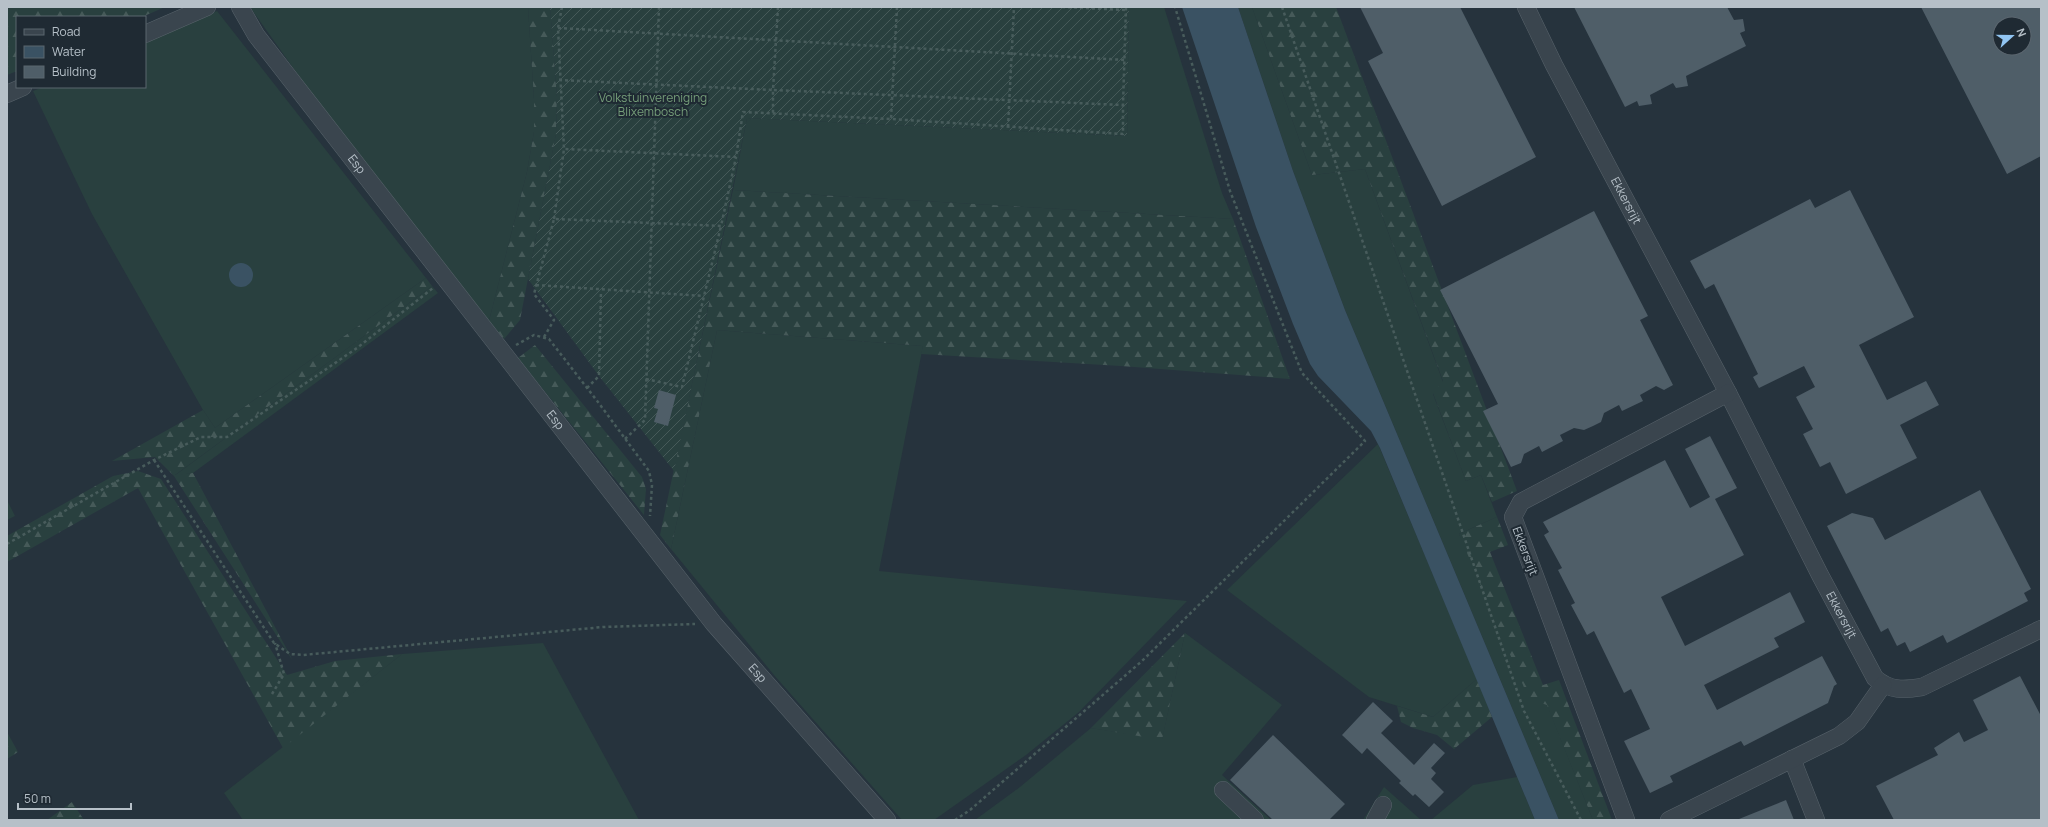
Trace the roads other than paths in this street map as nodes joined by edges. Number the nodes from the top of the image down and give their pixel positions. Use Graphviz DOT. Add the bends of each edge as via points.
graph roads {
  1 [pos="207,7"];
  2 [pos="240,7"];
  3 [pos="1526,7"];
  4 [pos="146,34"];
  5 [pos="21,88"];
  6 [pos="7,94"];
  7 [pos="1728,393"];
  8 [pos="2041,629"];
  9 [pos="1884,685"];
  10 [pos="1792,759"];
  11 [pos="1223,790"];
  12 [pos="1383,805"];
  13 [pos="887,820"];
  14 [pos="1255,820"];
  15 [pos="1375,820"];
  16 [pos="1626,820"];
  17 [pos="1669,820"];
  18 [pos="1816,820"];
  1 -- 4 [label="street"];
  2 -- 13 [label="street, Esp" via="256,36 714,624"];
  3 -- 7 [label="street, Ekkersrijt" via="1554,65"];
  5 -- 6 [label="street"];
  7 -- 9 [label="street, Ekkersrijt" via="1875,678"];
  7 -- 16 [label="street, Ekkersrijt" via="1521,502 1513,517"];
  8 -- 9 [label="street" via="1922,687 1901,690"];
  9 -- 10 [label="street" via="1857,722 1838,736"];
  10 -- 17 [label="street"];
  10 -- 18 [label="street"];
  11 -- 14 [label="street"];
  12 -- 15 [label="street"];
}
